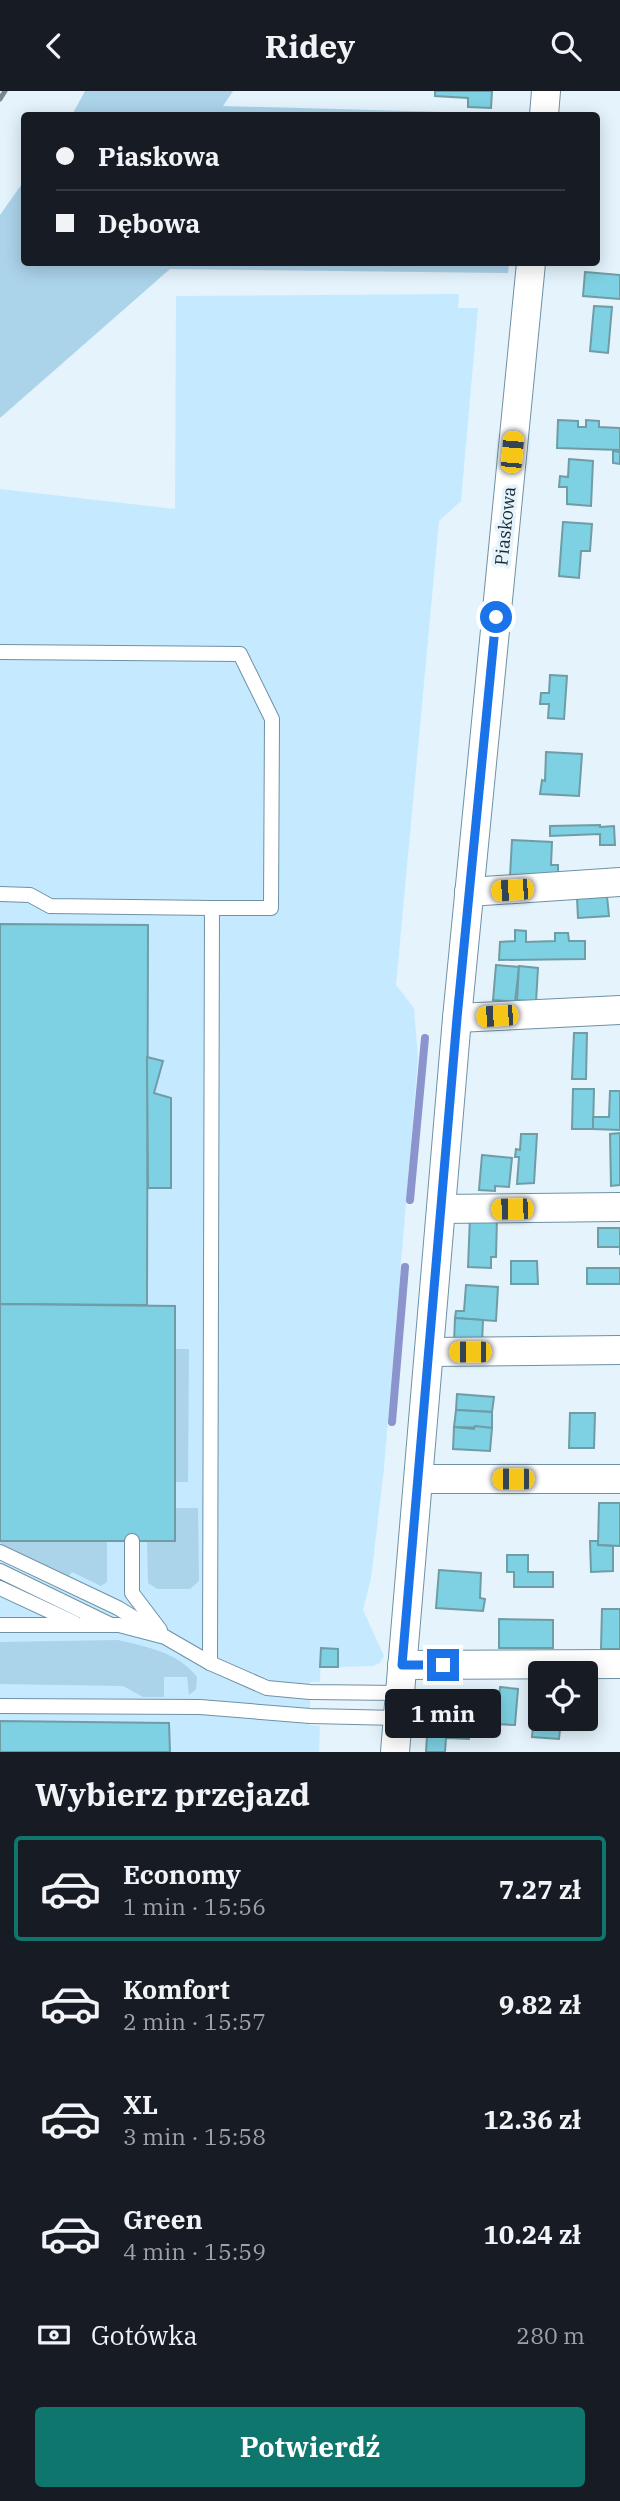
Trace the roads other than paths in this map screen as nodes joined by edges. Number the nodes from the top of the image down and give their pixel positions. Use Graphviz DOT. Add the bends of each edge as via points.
graph roads {
  1 [pos="546,91"];
  2 [pos="544,112"];
  3 [pos="531,266"];
  4 [pos="0,652"];
  5 [pos="620,882"];
  6 [pos="469,892"];
  7 [pos="0,894"];
  8 [pos="212,908"];
  9 [pos="620,1010"];
  10 [pos="457,1018"];
  11 [pos="620,1207"];
  12 [pos="441,1209"];
  13 [pos="620,1350"];
  14 [pos="429,1352"];
  15 [pos="419,1479"];
  16 [pos="620,1479"];
  17 [pos="132,1541"];
  18 [pos="0,1552"];
  19 [pos="0,1571"];
  20 [pos="0,1588"];
  21 [pos="0,1625"];
  22 [pos="78,1625"];
  23 [pos="113,1625"];
  24 [pos="164,1637"];
  25 [pos="210,1663"];
  26 [pos="620,1664"];
  27 [pos="402,1665"];
  28 [pos="0,1706"];
  29 [pos="399,1706"];
  30 [pos="395,1752"];
  1 -- 2 [label="street"];
  3 -- 6 [label="street, Piaskowa"];
  4 -- 8 [label="lane" via="240,654 272,719 271,908"];
  5 -- 6 [label="street"];
  6 -- 10 [label="street, Piaskowa"];
  7 -- 8 [label="lane" via="30,894 50,906"];
  8 -- 25 [label="lane"];
  9 -- 10 [label="street"];
  10 -- 12 [label="street, Piaskowa"];
  11 -- 12 [label="street"];
  12 -- 14 [label="street, Piaskowa"];
  13 -- 14 [label="street"];
  14 -- 15 [label="street, Piaskowa"];
  15 -- 16 [label="street"];
  15 -- 27 [label="street, Piaskowa"];
  17 -- 24 [label="lane" via="132,1593"];
  18 -- 24 [label="lane" via="118,1608"];
  19 -- 23 [label="lane"];
  20 -- 22 [label="lane"];
  21 -- 22 [label="lane"];
  22 -- 23 [label="lane"];
  23 -- 24 [label="lane"];
  24 -- 25 [label="lane"];
  25 -- 29 [label="lane" via="267,1688"];
  26 -- 27 [label="street"];
  27 -- 29 [label="street, Piaskowa"];
  28 -- 29 [label="lane" via="200,1707 310,1716"];
  29 -- 30 [label="street, Piaskowa"];
}
